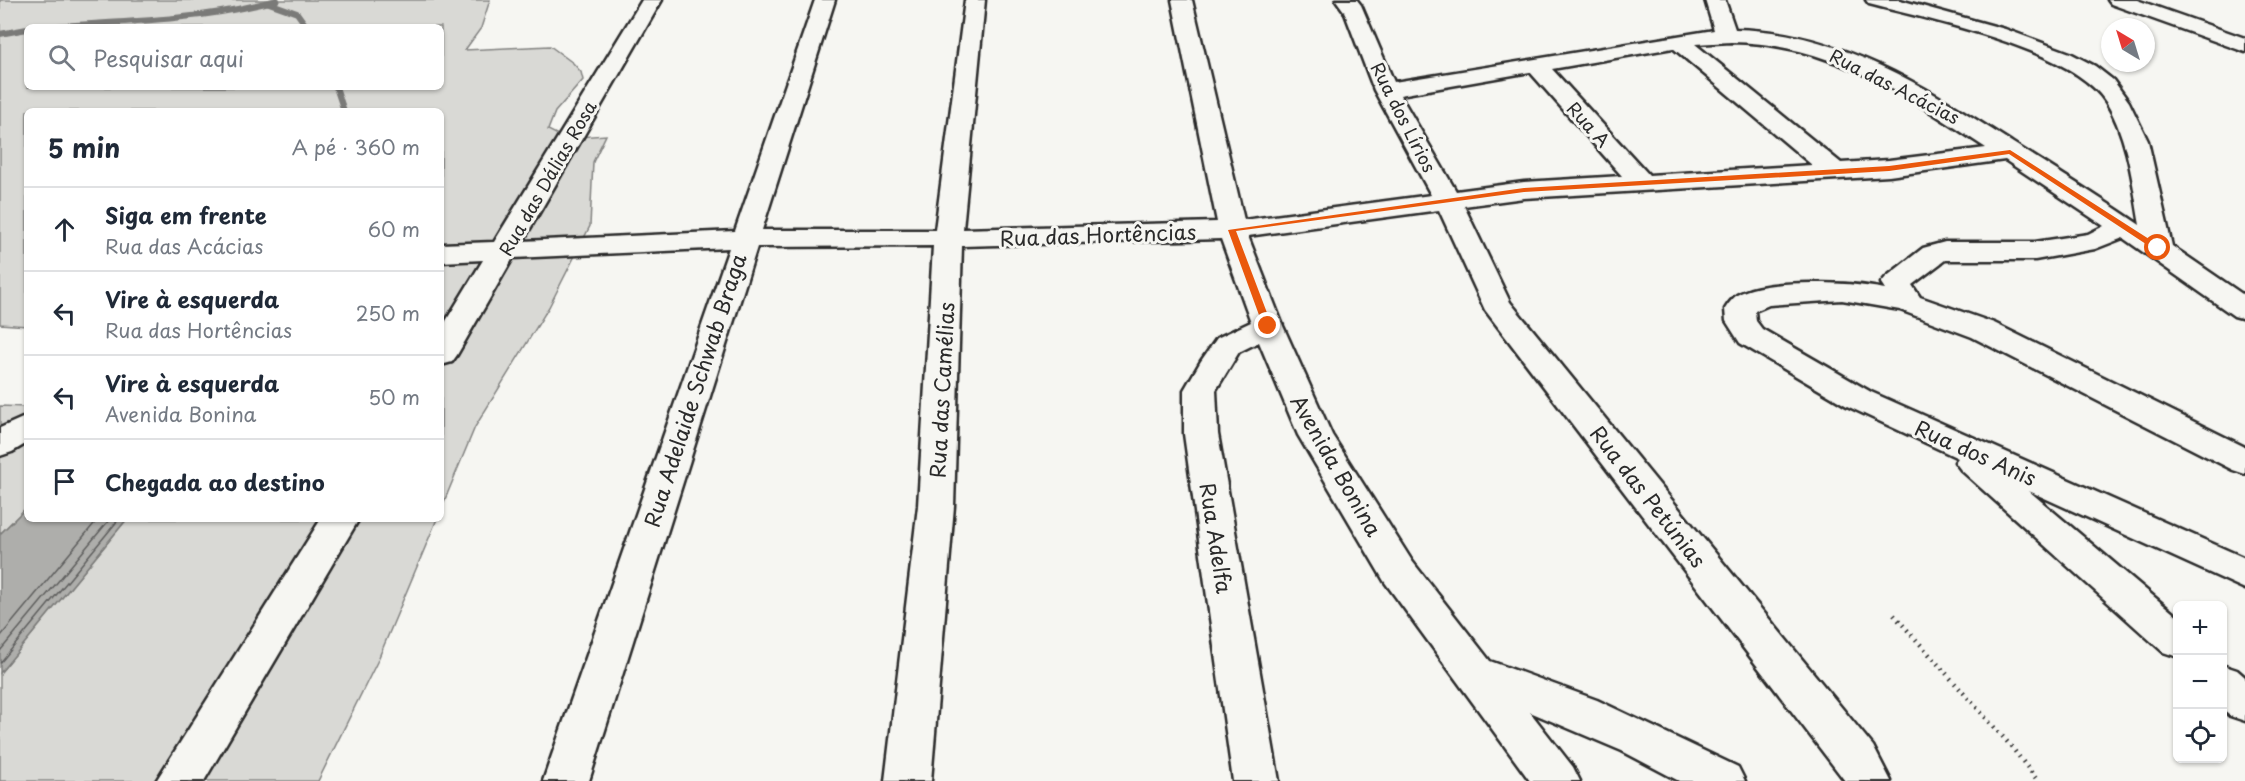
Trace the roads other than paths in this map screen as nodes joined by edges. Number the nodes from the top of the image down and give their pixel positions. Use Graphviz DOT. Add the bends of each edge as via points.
graph roads {
  1 [pos="652,0"];
  2 [pos="825,0"];
  3 [pos="975,0"];
  4 [pos="1182,0"];
  5 [pos="1346,0"];
  6 [pos="1714,0"];
  7 [pos="1876,0"];
  8 [pos="2118,0"];
  9 [pos="1726,35"];
  10 [pos="1678,41"];
  11 [pos="2245,45"];
  12 [pos="1535,64"];
  13 [pos="1386,90"];
  14 [pos="2010,152"];
  15 [pos="1835,171"];
  16 [pos="1643,184"];
  17 [pos="1448,201"];
  18 [pos="2125,226"];
  19 [pos="1232,230"];
  20 [pos="948,238"];
  21 [pos="743,239"];
  22 [pos="2158,248"];
  23 [pos="506,249"];
  24 [pos="444,254"];
  25 [pos="1909,303"];
  26 [pos="2245,309"];
  27 [pos="1268,326"];
  28 [pos="444,350"];
  29 [pos="24,429"];
  30 [pos="1947,439"];
  31 [pos="0,444"];
  32 [pos="2245,462"];
  33 [pos="338,522"];
  34 [pos="2245,574"];
  35 [pos="2173,637"];
  36 [pos="1478,674"];
  37 [pos="2227,686"];
  38 [pos="2245,703"];
  39 [pos="179,781"];
  40 [pos="566,781"];
  41 [pos="908,781"];
  42 [pos="1256,781"];
  43 [pos="1557,781"];
  44 [pos="1722,781"];
  45 [pos="1868,781"];
  1 -- 23 [label="street, Rua das Dálias Rosa"];
  2 -- 21 [label="street, Rua Adelaide Schwab Braga"];
  3 -- 20 [label="street, Rua das Camélias"];
  4 -- 19 [label="street, Avenida Bonina"];
  5 -- 13 [label="street, Rua dos Lírios" via="1354,9"];
  6 -- 9 [label="street"];
  7 -- 22 [label="street" via="2041,49 2067,60 2104,85 2125,116 2140,162"];
  8 -- 11 [label="street"];
  9 -- 10 [label="street, Rua das Acácias"];
  9 -- 14 [label="street, Rua das Acácias" via="1792,41 1824,49 1874,71"];
  10 -- 12 [label="street, Rua das Acácias"];
  10 -- 15 [label="street"];
  12 -- 13 [label="street, Rua das Acácias"];
  12 -- 16 [label="street, Rua A"];
  13 -- 17 [label="street, Rua dos Lírios"];
  14 -- 15 [label="street, Rua das Hortências" via="1934,164"];
  14 -- 18 [label="street, Rua das Acácias"];
  15 -- 16 [label="street, Rua das Hortências"];
  16 -- 17 [label="street, Rua das Hortências" via="1524,190"];
  17 -- 19 [label="street, Rua das Hortências"];
  17 -- 45 [label="street, Rua das Petúnias" via="1496,304 1857,760"];
  18 -- 22 [label="street, Rua das Acácias"];
  18 -- 25 [label="street" via="2095,241 2035,251 1933,254 1896,283"];
  19 -- 20 [label="street, Rua das Hortências"];
  19 -- 27 [label="street, Avenida Bonina"];
  20 -- 21 [label="street, Rua das Hortências"];
  20 -- 41 [label="street, Rua das Camélias" via="936,506"];
  21 -- 23 [label="street, Rua das Hortências"];
  21 -- 40 [label="street, Rua Adelaide Schwab Braga"];
  22 -- 26 [label="street, Rua das Acácias"];
  23 -- 24 [label="street, Rua das Hortências"];
  23 -- 28 [label="street, Rua das Dálias Rosa"];
  25 -- 30 [label="street, Rua dos Anis" via="1842,291 1749,301 1740,309 1741,321 1751,336 1859,399"];
  25 -- 32 [label="street" via="1983,330"];
  27 -- 36 [label="street, Avenida Bonina" via="1315,435 1347,489 1398,571"];
  27 -- 42 [label="street, Rua Adelfa" via="1228,345 1200,390 1204,457"];
  29 -- 31 [label="street"];
  30 -- 34 [label="street, Rua dos Anis"];
  30 -- 35 [label="street"];
  33 -- 39 [label="street"];
  36 -- 43 [label="street, Avenida Bonina"];
  36 -- 44 [label="street" via="1591,717"];
  37 -- 38 [label="street"];
}
